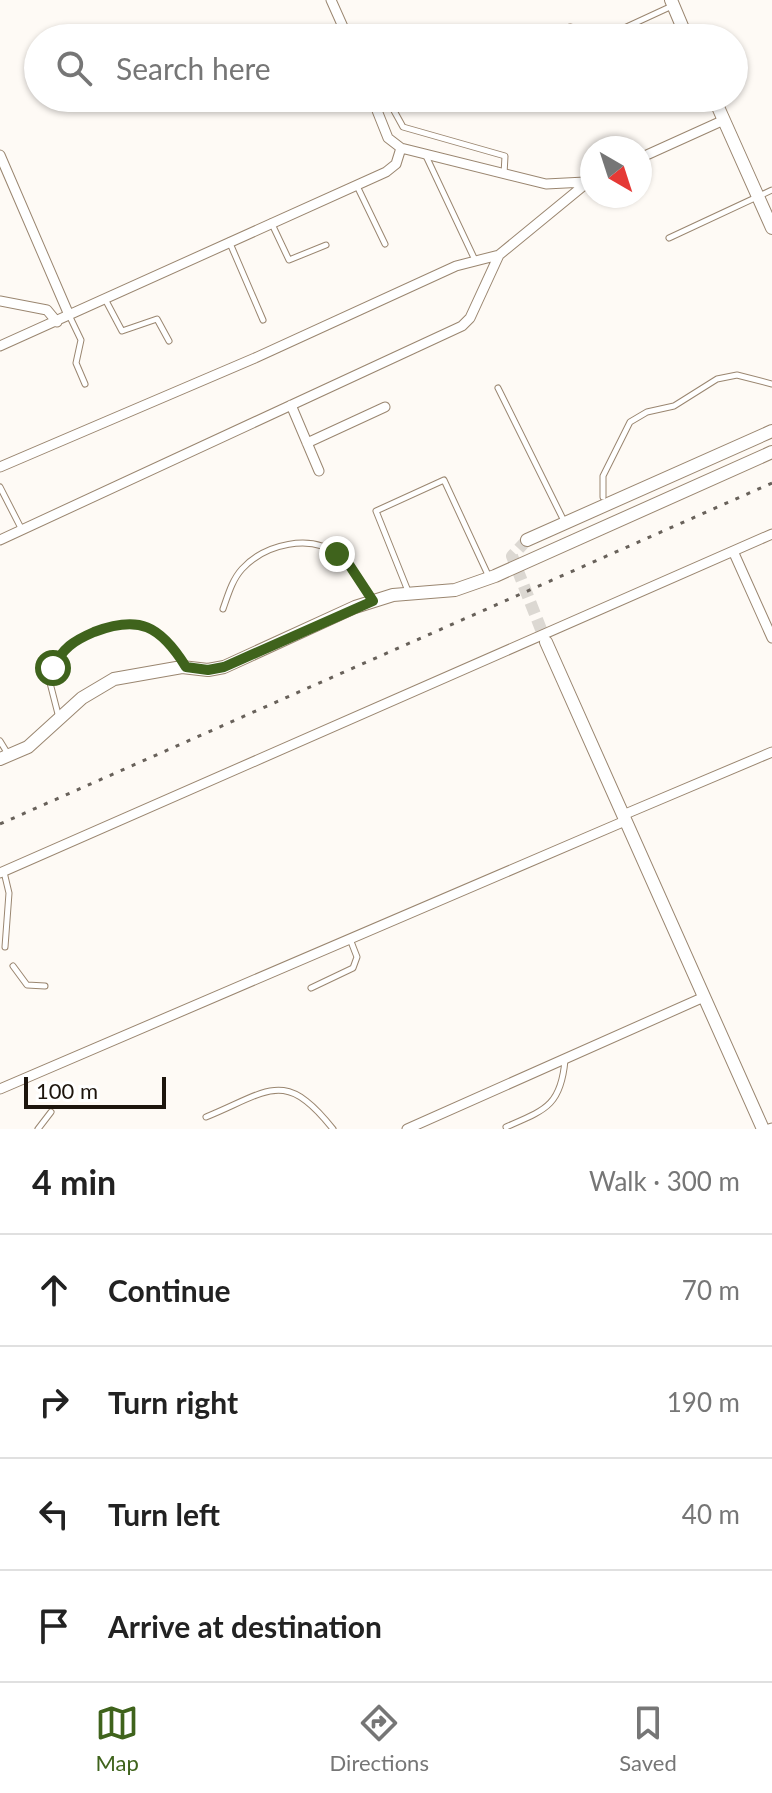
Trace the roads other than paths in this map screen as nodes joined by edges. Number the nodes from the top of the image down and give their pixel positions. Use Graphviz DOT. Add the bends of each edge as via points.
graph roads {
  1 [pos="331,0"];
  2 [pos="672,3"];
  3 [pos="342,24"];
  4 [pos="631,24"];
  5 [pos="681,24"];
  6 [pos="378,112"];
  7 [pos="394,112"];
  8 [pos="720,112"];
  9 [pos="724,120"];
  10 [pos="401,148"];
  11 [pos="652,153"];
  12 [pos="0,155"];
  13 [pos="426,156"];
  14 [pos="504,175"];
  15 [pos="580,182"];
  16 [pos="357,186"];
  17 [pos="580,189"];
  18 [pos="772,190"];
  19 [pos="759,198"];
  20 [pos="271,222"];
  21 [pos="772,228"];
  22 [pos="669,238"];
  23 [pos="229,240"];
  24 [pos="385,244"];
  25 [pos="326,245"];
  26 [pos="499,255"];
  27 [pos="475,260"];
  28 [pos="105,299"];
  29 [pos="0,301"];
  30 [pos="69,315"];
  31 [pos="263,320"];
  32 [pos="57,322"];
  33 [pos="169,341"];
  34 [pos="0,346"];
  35 [pos="85,384"];
  36 [pos="772,384"];
  37 [pos="498,388"];
  38 [pos="291,405"];
  39 [pos="385,407"];
  40 [pos="772,431"];
  41 [pos="307,443"];
  42 [pos="772,452"];
  43 [pos="0,467"];
  44 [pos="319,471"];
  45 [pos="0,487"];
  46 [pos="603,497"];
  47 [pos="565,523"];
  48 [pos="22,530"];
  49 [pos="772,534"];
  50 [pos="0,540"];
  51 [pos="527,540"];
  52 [pos="733,551"];
  53 [pos="490,578"];
  54 [pos="409,594"];
  55 [pos="373,601"];
  56 [pos="223,609"];
  57 [pos="772,638"];
  58 [pos="546,642"];
  59 [pos="186,667"];
  60 [pos="60,719"];
  61 [pos="0,741"];
  62 [pos="772,752"];
  63 [pos="4,757"];
  64 [pos="624,818"];
  65 [pos="2,872"];
  66 [pos="350,938"];
  67 [pos="5,947"];
  68 [pos="13,966"];
  69 [pos="45,986"];
  70 [pos="311,988"];
  71 [pos="704,997"];
  72 [pos="565,1059"];
  73 [pos="0,1089"];
  74 [pos="51,1112"];
  75 [pos="206,1117"];
  76 [pos="506,1127"];
  77 [pos="38,1129"];
  78 [pos="333,1129"];
  79 [pos="407,1129"];
  80 [pos="768,1129"];
  1 -- 3 [label="street"];
  2 -- 4 [label="lane"];
  2 -- 5 [label="street"];
  6 -- 10 [label="street" via="388,138"];
  7 -- 14 [label="lane" via="408,130 505,156"];
  8 -- 9 [label="street"];
  9 -- 11 [label="street"];
  9 -- 19 [label="street"];
  10 -- 13 [label="street"];
  10 -- 16 [label="street" via="390,168"];
  12 -- 30 [label="street"];
  13 -- 14 [label="street"];
  13 -- 27 [label="lane"];
  14 -- 15 [label="street" via="546,184"];
  16 -- 20 [label="street"];
  16 -- 24 [label="lane"];
  17 -- 26 [label="street"];
  18 -- 19 [label="lane"];
  19 -- 21 [label="street"];
  19 -- 22 [label="lane"];
  20 -- 23 [label="street"];
  20 -- 25 [label="lane" via="289,260"];
  23 -- 28 [label="street"];
  23 -- 31 [label="lane"];
  26 -- 27 [label="street"];
  26 -- 38 [label="street" via="462,326"];
  27 -- 43 [label="street"];
  28 -- 30 [label="street"];
  28 -- 33 [label="lane" via="120,329 157,319"];
  29 -- 32 [label="street" via="47,310"];
  30 -- 32 [label="street"];
  30 -- 35 [label="lane" via="81,340 76,363"];
  32 -- 34 [label="street"];
  36 -- 46 [label="lane" via="737,375 717,379 674,406 630,422 603,476"];
  37 -- 47 [label="lane"];
  38 -- 41 [label="street"];
  38 -- 48 [label="street"];
  39 -- 41 [label="street"];
  40 -- 47 [label="street"];
  41 -- 44 [label="street"];
  42 -- 53 [label="street"];
  45 -- 48 [label="lane"];
  47 -- 51 [label="street"];
  48 -- 50 [label="street"];
  49 -- 52 [label="street"];
  52 -- 57 [label="street"];
  52 -- 65 [label="street"];
  53 -- 54 [label="street" via="455,590"];
  53 -- 54 [label="lane" via="444,480 376,511"];
  54 -- 55 [label="street"];
  55 -- 56 [label="lane" via="337,554 309,542 249,562"];
  55 -- 59 [label="street" via="224,667"];
  58 -- 64 [label="street"];
  59 -- 60 [label="street" via="114,679"];
  59 -- 60 [label="lane" via="161,636 133,622 77,639 62,650 49,679"];
  60 -- 63 [label="street" via="28,747"];
  61 -- 63 [label="lane"];
  62 -- 64 [label="street"];
  64 -- 66 [label="street"];
  64 -- 71 [label="street"];
  65 -- 67 [label="lane" via="9,893"];
  66 -- 70 [label="lane" via="357,957 353,968"];
  66 -- 73 [label="street"];
  68 -- 69 [label="lane" via="27,985"];
  71 -- 72 [label="street"];
  71 -- 80 [label="street"];
  72 -- 76 [label="lane" via="563,1081 545,1110"];
  72 -- 79 [label="street"];
  74 -- 77 [label="lane"];
  75 -- 78 [label="lane" via="286,1088"];
}
